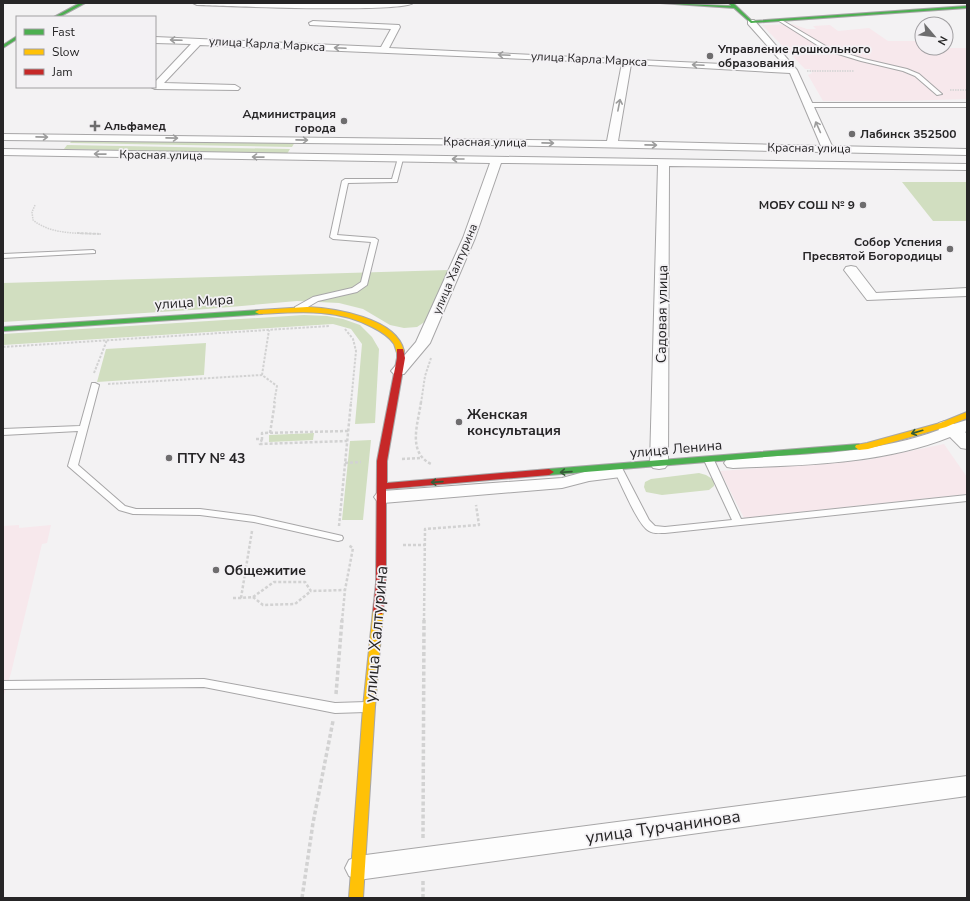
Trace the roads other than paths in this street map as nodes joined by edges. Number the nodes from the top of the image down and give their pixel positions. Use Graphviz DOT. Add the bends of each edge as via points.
graph roads {
  1 [pos="83,3"];
  2 [pos="197,3"];
  3 [pos="409,3"];
  4 [pos="662,3"];
  5 [pos="733,5"];
  6 [pos="967,7"];
  7 [pos="58,16"];
  8 [pos="780,20"];
  9 [pos="751,22"];
  10 [pos="312,23"];
  11 [pos="3,35"];
  12 [pos="16,36"];
  13 [pos="16,37"];
  14 [pos="156,40"];
  15 [pos="199,41"];
  16 [pos="3,47"];
  17 [pos="384,50"];
  18 [pos="627,61"];
  19 [pos="793,70"];
  20 [pos="156,85"];
  21 [pos="156,86"];
  22 [pos="235,88"];
  23 [pos="939,94"];
  24 [pos="808,104"];
  25 [pos="967,104"];
  26 [pos="3,136"];
  27 [pos="62,137"];
  28 [pos="612,144"];
  29 [pos="828,149"];
  30 [pos="3,152"];
  31 [pos="967,152"];
  32 [pos="48,153"];
  33 [pos="400,159"];
  34 [pos="497,159"];
  35 [pos="664,163"];
  36 [pos="967,167"];
  37 [pos="93,252"];
  38 [pos="3,256"];
  39 [pos="851,270"];
  40 [pos="967,292"];
  41 [pos="298,309"];
  42 [pos="3,330"];
  43 [pos="383,330"];
  44 [pos="399,371"];
  45 [pos="95,385"];
  46 [pos="967,415"];
  47 [pos="954,427"];
  48 [pos="84,428"];
  49 [pos="3,432"];
  50 [pos="967,444"];
  51 [pos="709,462"];
  52 [pos="659,464"];
  53 [pos="620,470"];
  54 [pos="383,492"];
  55 [pos="967,498"];
  56 [pos="738,522"];
  57 [pos="338,538"];
  58 [pos="3,685"];
  59 [pos="369,707"];
  60 [pos="967,786"];
  61 [pos="358,868"];
  62 [pos="356,898"];
  1 -- 7 [label="street"];
  2 -- 3 [label="street" via="309,6"];
  4 -- 5 [label="street"];
  5 -- 9 [label="street"];
  6 -- 8 [label="street"];
  8 -- 9 [label="street"];
  8 -- 23 [label="lane" via="827,49 917,75"];
  9 -- 19 [label="street"];
  10 -- 17 [label="street, улица Карла Маркса" via="396,27"];
  11 -- 12 [label="street"];
  13 -- 16 [label="street"];
  15 -- 14 [label="street, улица Карла Маркса, one-way"];
  17 -- 15 [label="street, улица Карла Маркса, one-way"];
  15 -- 20 [label="street, улица Карла Маркса"];
  18 -- 17 [label="street, улица Карла Маркса, one-way"];
  19 -- 18 [label="street, улица Карла Маркса, one-way"];
  28 -- 18 [label="street, one-way"];
  19 -- 24 [label="street"];
  21 -- 22 [label="street, улица Карла Маркса"];
  24 -- 25 [label="lane"];
  29 -- 24 [label="street, one-way"];
  26 -- 27 [label="street, Красная улица, one-way"];
  27 -- 28 [label="street, Красная улица, one-way"];
  27 -- 32 [label="street"];
  28 -- 29 [label="street, Красная улица, one-way"];
  29 -- 31 [label="street, Красная улица"];
  30 -- 32 [label="street, Красная улица"];
  33 -- 32 [label="street, Красная улица, one-way"];
  34 -- 33 [label="street, Красная улица, one-way"];
  33 -- 41 [label="lane" via="395,181 346,181 333,237 375,240 364,283 354,290 316,299"];
  34 -- 35 [label="street, Красная улица"];
  34 -- 44 [label="street, улица Халтурина" via="469,238 423,343"];
  35 -- 36 [label="street, Красная улица"];
  35 -- 52 [label="street, Садовая улица"];
  37 -- 38 [label="lane"];
  39 -- 40 [label="street" via="872,297"];
  41 -- 42 [label="street, улица Мира"];
  41 -- 43 [label="street, улица Мира" via="348,313"];
  43 -- 44 [label="street, улица Халтурина" via="399,345"];
  44 -- 54 [label="street, улица Халтурина" via="382,461"];
  45 -- 48 [label="lane"];
  46 -- 47 [label="street"];
  47 -- 50 [label="street"];
  47 -- 51 [label="street" via="923,442 866,454 814,460"];
  48 -- 49 [label="lane"];
  48 -- 57 [label="lane" via="73,466 122,508 136,512 200,512 254,519"];
  51 -- 52 [label="street, улица Ленина"];
  51 -- 53 [label="street"];
  51 -- 56 [label="lane"];
  52 -- 53 [label="street, улица Ленина"];
  53 -- 54 [label="street" via="562,483"];
  53 -- 56 [label="lane" via="645,522 652,529 665,530"];
  54 -- 59 [label="street, улица Халтурина" via="381,583"];
  55 -- 56 [label="lane"];
  58 -- 59 [label="lane" via="204,684 335,708"];
  59 -- 61 [label="street, улица Халтурина"];
  60 -- 61 [label="street, улица Турчанинова"];
  61 -- 62 [label="street, улица Халтурина"];
}
